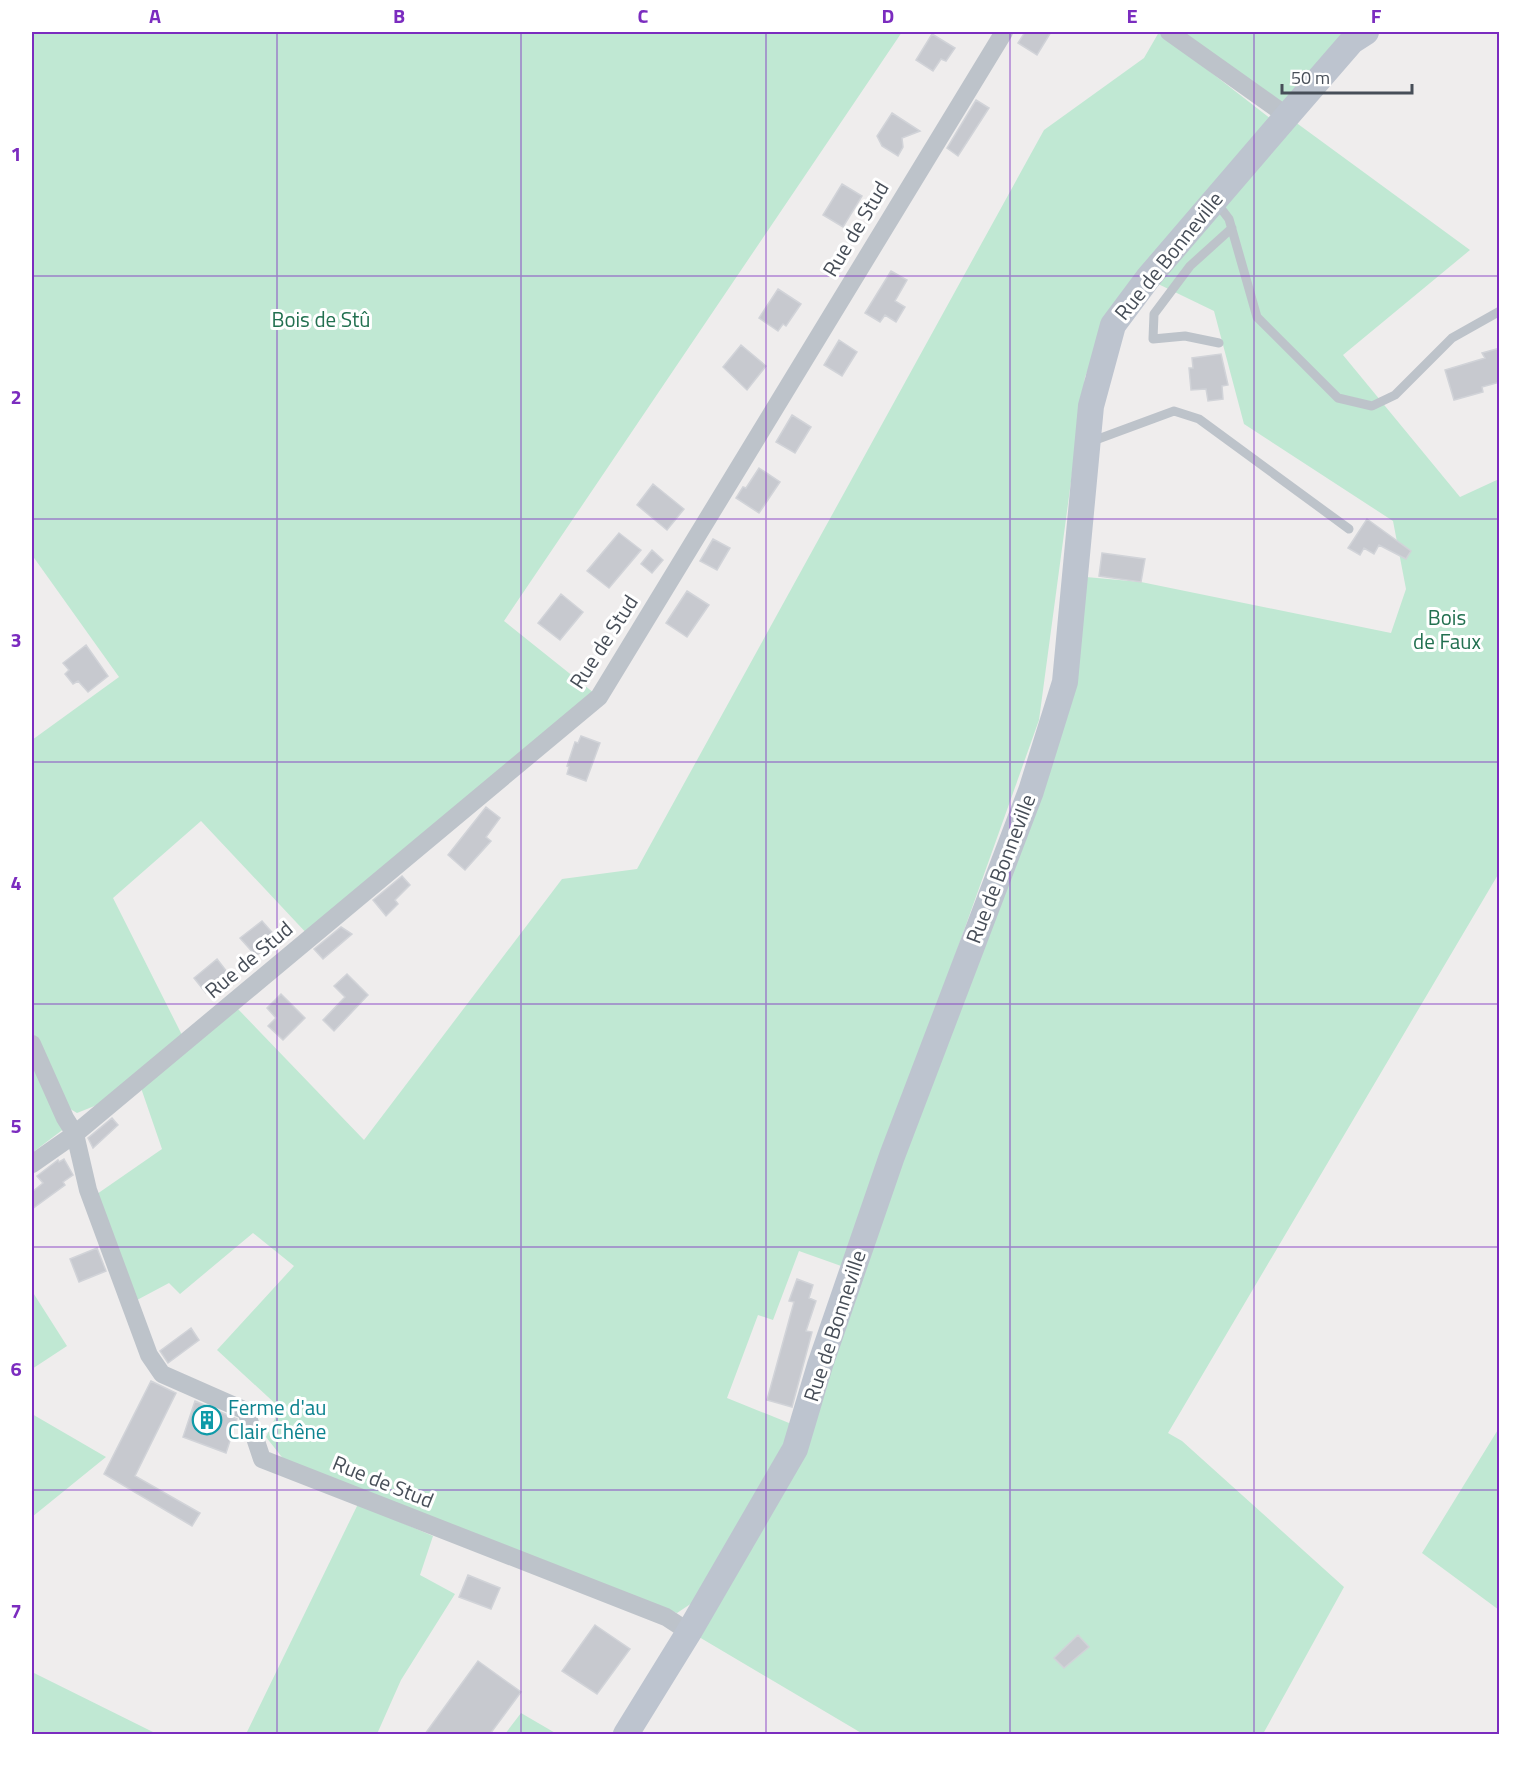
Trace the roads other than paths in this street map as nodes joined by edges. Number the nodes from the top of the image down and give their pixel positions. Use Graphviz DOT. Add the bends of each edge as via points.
graph roads {
  1 [pos="1004,32"];
  2 [pos="1169,32"];
  3 [pos="1366,32"];
  4 [pos="1287,116"];
  5 [pos="1215,200"];
  6 [pos="1232,228"];
  7 [pos="1500,311"];
  8 [pos="1219,343"];
  9 [pos="1088,443"];
  10 [pos="1349,530"];
  11 [pos="32,1044"];
  12 [pos="75,1134"];
  13 [pos="32,1164"];
  14 [pos="690,1632"];
  15 [pos="626,1734"];
  1 -- 12 [label="street, Rue de Stud" via="600,697"];
  2 -- 4 [label="street"];
  3 -- 4 [label="street, Rue de Bonneville" via="1353,41"];
  4 -- 5 [label="street, Rue de Bonneville"];
  5 -- 6 [label="lane"];
  5 -- 9 [label="street, Rue de Bonneville" via="1113,325 1091,406"];
  6 -- 7 [label="lane" via="1257,317 1338,398 1372,406 1395,395 1452,338"];
  6 -- 8 [label="lane" via="1190,266 1154,314 1154,339 1185,336"];
  9 -- 10 [label="lane" via="1174,411 1199,419"];
  9 -- 14 [label="street, Rue de Bonneville" via="1065,682 1031,791 892,1156 795,1449"];
  11 -- 12 [label="street, Rue de Stud"];
  12 -- 13 [label="street, Rue de Stud"];
  12 -- 14 [label="street, Rue de Stud" via="88,1190 149,1354 162,1374 246,1411 262,1459 666,1617"];
  14 -- 15 [label="street, Rue de Bonneville"];
}
